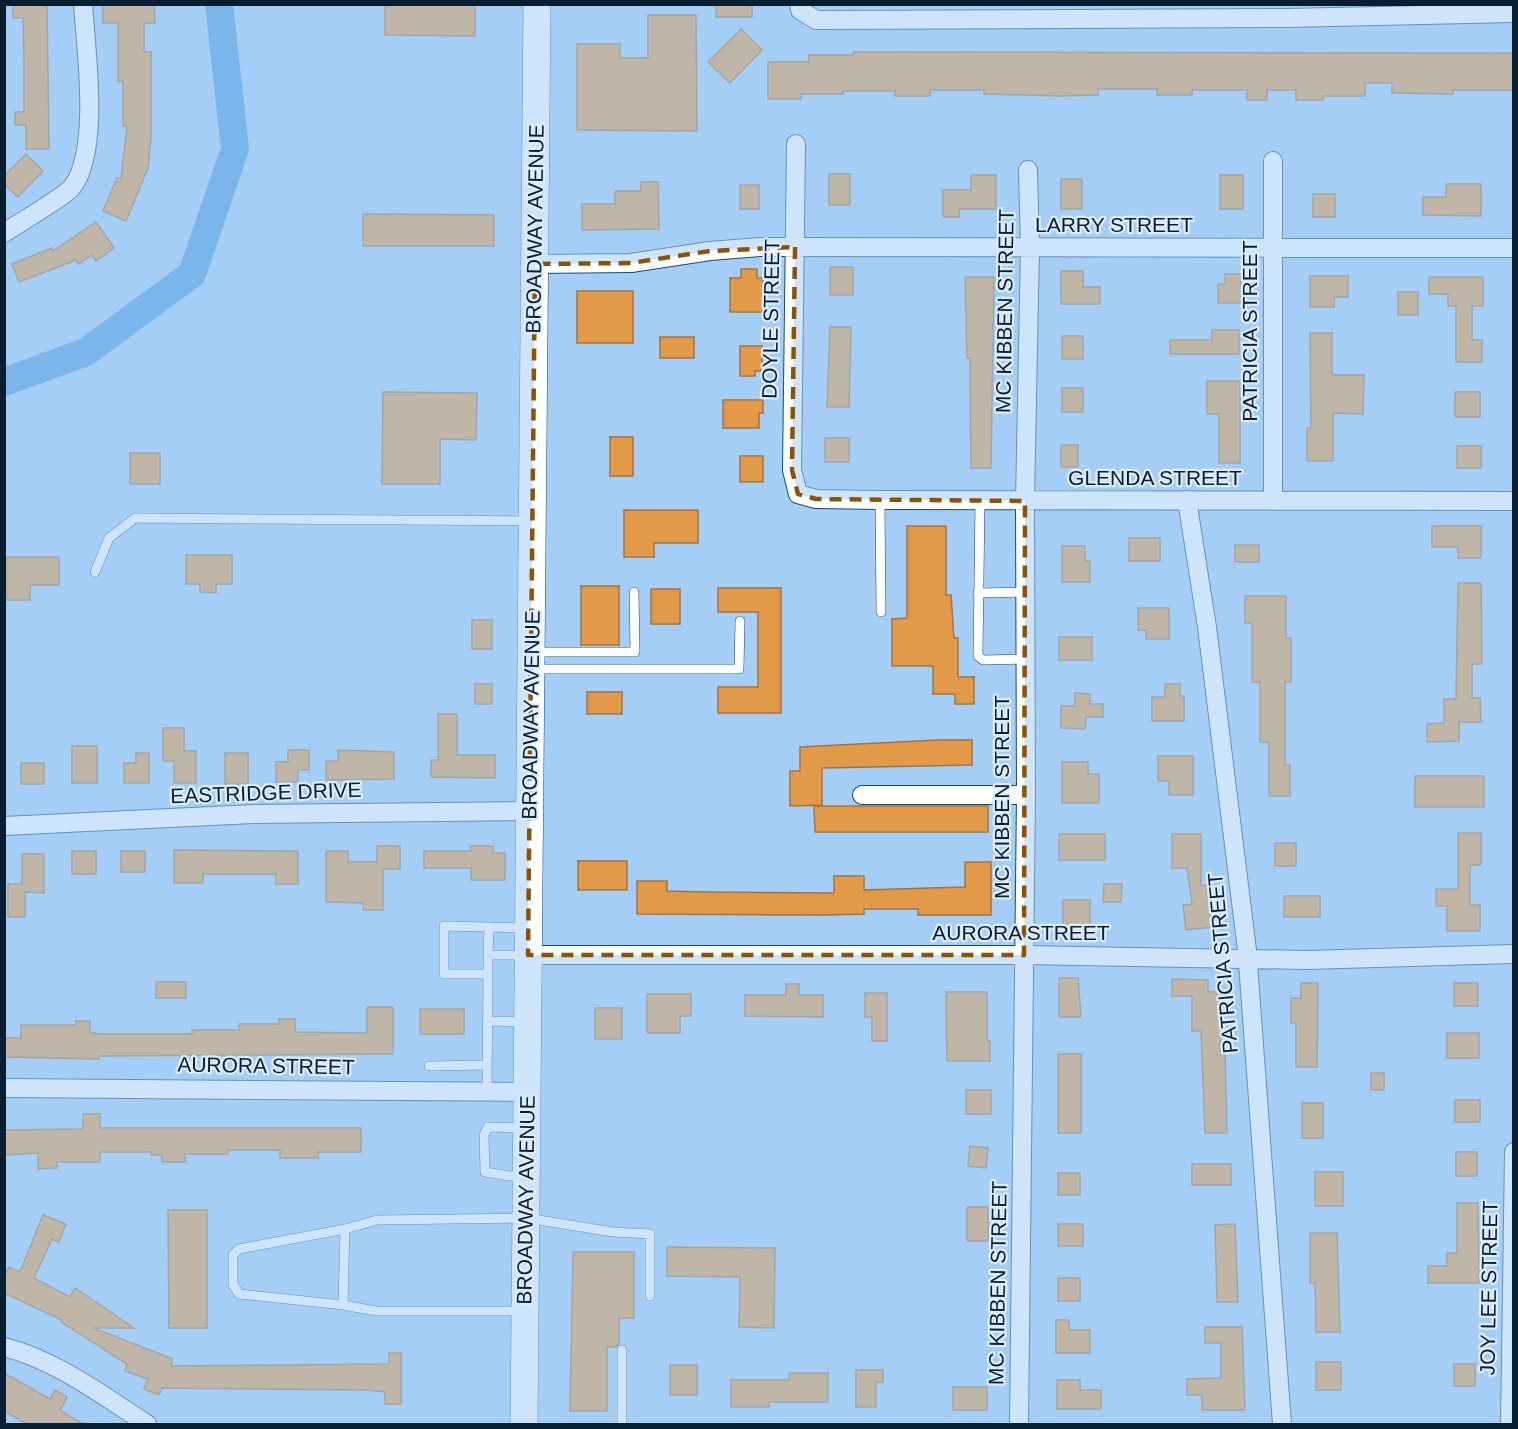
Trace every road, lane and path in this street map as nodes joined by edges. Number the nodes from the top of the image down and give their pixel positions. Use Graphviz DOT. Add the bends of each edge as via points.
graph roads {
  1 [pos="83,4"];
  2 [pos="537,4"];
  3 [pos="799,4"];
  4 [pos="1366,9"];
  5 [pos="1514,14"];
  6 [pos="796,144"];
  7 [pos="1273,160"];
  8 [pos="1028,170"];
  9 [pos="4,233"];
  10 [pos="795,247"];
  11 [pos="1030,247"];
  12 [pos="1273,247"];
  13 [pos="1514,248"];
  14 [pos="535,264"];
  15 [pos="798,494"];
  16 [pos="880,500"];
  17 [pos="1187,500"];
  18 [pos="980,501"];
  19 [pos="1025,501"];
  20 [pos="1273,501"];
  21 [pos="1514,501"];
  22 [pos="532,521"];
  23 [pos="95,572"];
  24 [pos="634,592"];
  25 [pos="1024,592"];
  26 [pos="978,593"];
  27 [pos="881,612"];
  28 [pos="740,621"];
  29 [pos="1025,659"];
  30 [pos="531,661"];
  31 [pos="862,795"];
  32 [pos="1026,795"];
  33 [pos="530,811"];
  34 [pos="4,826"];
  35 [pos="489,927"];
  36 [pos="529,928"];
  37 [pos="1514,954"];
  38 [pos="488,955"];
  39 [pos="528,955"];
  40 [pos="1024,955"];
  41 [pos="1247,958"];
  42 [pos="488,974"];
  43 [pos="488,1021"];
  44 [pos="528,1022"];
  45 [pos="487,1065"];
  46 [pos="429,1066"];
  47 [pos="4,1088"];
  48 [pos="487,1091"];
  49 [pos="527,1092"];
  50 [pos="527,1128"];
  51 [pos="1514,1152"];
  52 [pos="526,1178"];
  53 [pos="526,1218"];
  54 [pos="345,1228"];
  55 [pos="650,1296"];
  56 [pos="343,1305"];
  57 [pos="525,1311"];
  58 [pos="4,1347"];
  59 [pos="622,1350"];
  60 [pos="147,1425"];
  61 [pos="524,1425"];
  62 [pos="622,1425"];
  63 [pos="1018,1425"];
  64 [pos="1282,1425"];
  65 [pos="1510,1425"];
  1 -- 9 [label="street" via="89,124 86,157 73,187"];
  2 -- 14 [label="main road, BROADWAY AVENUE"];
  3 -- 4 [label="street" via="800,10 816,20 1287,18"];
  4 -- 5 [label="street"];
  6 -- 10 [label="street, DOYLE STREET"];
  7 -- 12 [label="street, PATRICIA STREET"];
  8 -- 11 [label="street, MC KIBBEN STREET"];
  10 -- 11 [label="street, LARRY STREET"];
  10 -- 14 [label="street, LARRY STREET" via="710,251 631,263"];
  10 -- 15 [label="street, DOYLE STREET" via="792,470"];
  11 -- 12 [label="street, LARRY STREET"];
  11 -- 19 [label="street, MC KIBBEN STREET"];
  12 -- 13 [label="street, LARRY STREET"];
  12 -- 20 [label="street, PATRICIA STREET"];
  14 -- 22 [label="main road, BROADWAY AVENUE"];
  15 -- 16 [label="street, GLENDA STREET" via="816,499"];
  16 -- 18 [label="street, GLENDA STREET"];
  16 -- 27 [label="lane"];
  17 -- 19 [label="street, GLENDA STREET"];
  17 -- 20 [label="street, GLENDA STREET"];
  17 -- 41 [label="street, PATRICIA STREET" via="1207,627"];
  18 -- 19 [label="street, GLENDA STREET"];
  18 -- 26 [label="lane"];
  19 -- 25 [label="street, MC KIBBEN STREET"];
  20 -- 21 [label="street, GLENDA STREET"];
  22 -- 23 [label="lane" via="135,518 110,538"];
  22 -- 30 [label="main road, BROADWAY AVENUE"];
  24 -- 30 [label="lane" via="635,652"];
  25 -- 26 [label="lane"];
  25 -- 29 [label="street, MC KIBBEN STREET"];
  26 -- 29 [label="lane" via="978,657"];
  28 -- 30 [label="lane" via="739,669"];
  29 -- 32 [label="street, MC KIBBEN STREET"];
  30 -- 33 [label="main road, BROADWAY AVENUE"];
  31 -- 32 [label="street"];
  32 -- 40 [label="street, MC KIBBEN STREET"];
  33 -- 34 [label="street, EASTRIDGE DRIVE" via="254,814"];
  33 -- 36 [label="main road, BROADWAY AVENUE"];
  35 -- 36 [label="lane"];
  35 -- 38 [label="lane"];
  35 -- 42 [label="lane" via="444,926 444,974"];
  36 -- 39 [label="main road, BROADWAY AVENUE"];
  37 -- 41 [label="street, AURORA STREET"];
  38 -- 39 [label="lane"];
  38 -- 42 [label="lane"];
  39 -- 40 [label="street, AURORA STREET"];
  39 -- 44 [label="main road, BROADWAY AVENUE"];
  40 -- 41 [label="street, AURORA STREET"];
  40 -- 63 [label="street, MC KIBBEN STREET"];
  41 -- 64 [label="street, PATRICIA STREET"];
  42 -- 43 [label="lane"];
  43 -- 44 [label="lane"];
  43 -- 45 [label="lane"];
  44 -- 49 [label="main road, BROADWAY AVENUE"];
  45 -- 46 [label="lane"];
  45 -- 48 [label="lane"];
  47 -- 48 [label="street, AURORA STREET"];
  48 -- 49 [label="street, AURORA STREET"];
  49 -- 50 [label="main road, BROADWAY AVENUE"];
  50 -- 52 [label="main road, BROADWAY AVENUE"];
  50 -- 52 [label="lane" via="488,1127 484,1135 485,1172"];
  51 -- 65 [label="street, JOY LEE STREET"];
  52 -- 53 [label="main road, BROADWAY AVENUE"];
  53 -- 54 [label="lane" via="377,1220"];
  53 -- 55 [label="lane" via="650,1234"];
  53 -- 57 [label="main road, BROADWAY AVENUE"];
  54 -- 56 [label="lane"];
  54 -- 56 [label="lane" via="239,1249 233,1255 233,1285 239,1294"];
  56 -- 57 [label="lane" via="375,1311"];
  57 -- 61 [label="main road, BROADWAY AVENUE"];
  58 -- 60 [label="street" via="28,1353"];
  59 -- 62 [label="lane"];
}
